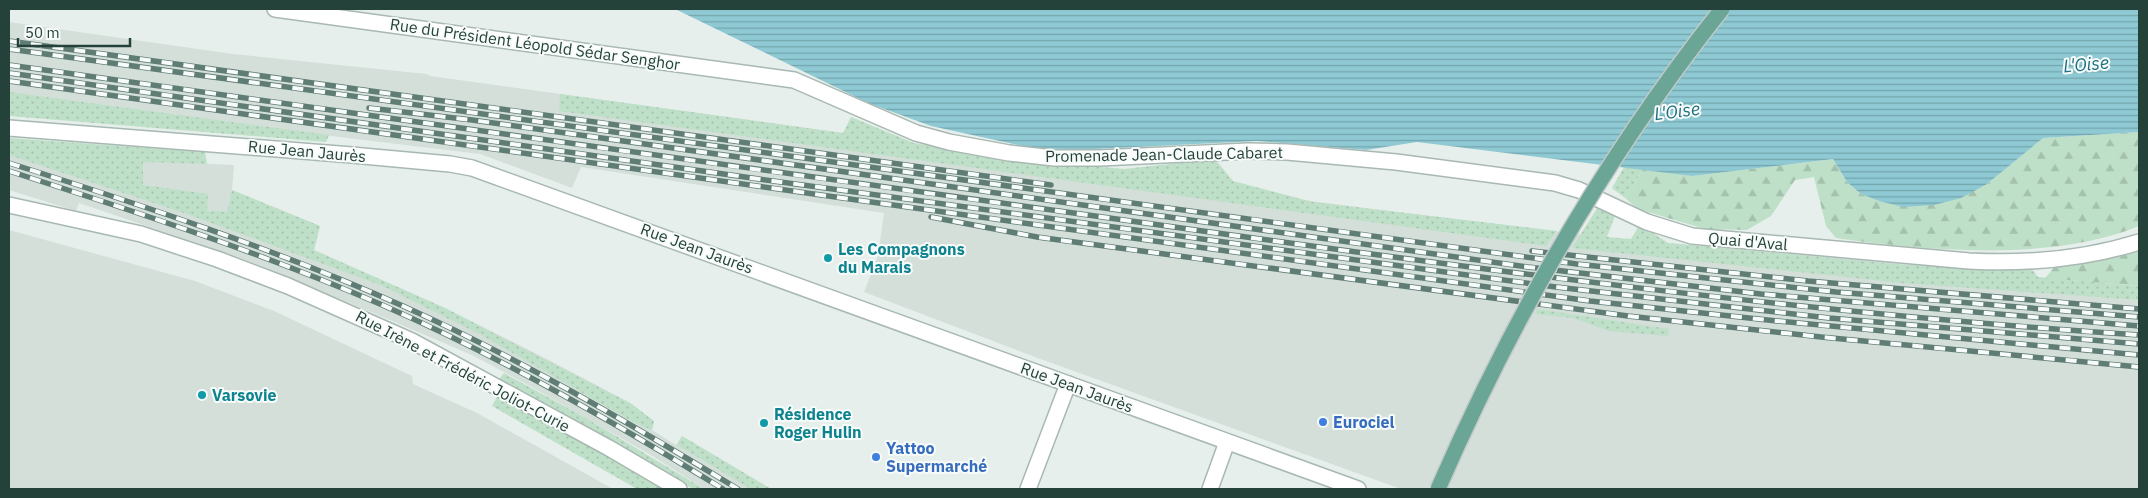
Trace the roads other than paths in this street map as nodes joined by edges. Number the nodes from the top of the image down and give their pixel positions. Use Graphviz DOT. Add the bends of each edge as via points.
graph roads {
  1 [pos="275,9"];
  2 [pos="1722,9"];
  3 [pos="794,80"];
  4 [pos="9,128"];
  5 [pos="1366,159"];
  6 [pos="9,204"];
  7 [pos="2139,242"];
  8 [pos="1068,384"];
  9 [pos="1227,442"];
  10 [pos="679,489"];
  11 [pos="1028,489"];
  12 [pos="1210,489"];
  13 [pos="1358,489"];
  14 [pos="1438,489"];
  1 -- 3 [label="street, Rue du Président Léopold Sédar Senghor"];
  2 -- 14 [label="main road, bridge" via="1663,88 1578,220 1497,364"];
  3 -- 5 [label="street, Promenade Jean-Claude Cabaret" via="916,133 1009,153 1054,158 1100,158 1275,151"];
  4 -- 8 [label="street, Rue Jean Jaurès" via="343,154 472,168"];
  5 -- 7 [label="street, Quai d'Aval" via="1555,182 1659,226 1702,237 1993,262 2074,257"];
  6 -- 10 [label="street, Rue Irène et Frédéric Joliot-Curie" via="141,234 288,286 412,341"];
  8 -- 9 [label="street, Rue Jean Jaurès"];
  8 -- 11 [label="street"];
  9 -- 12 [label="street"];
  9 -- 13 [label="street, Rue Jean Jaurès"];
}
